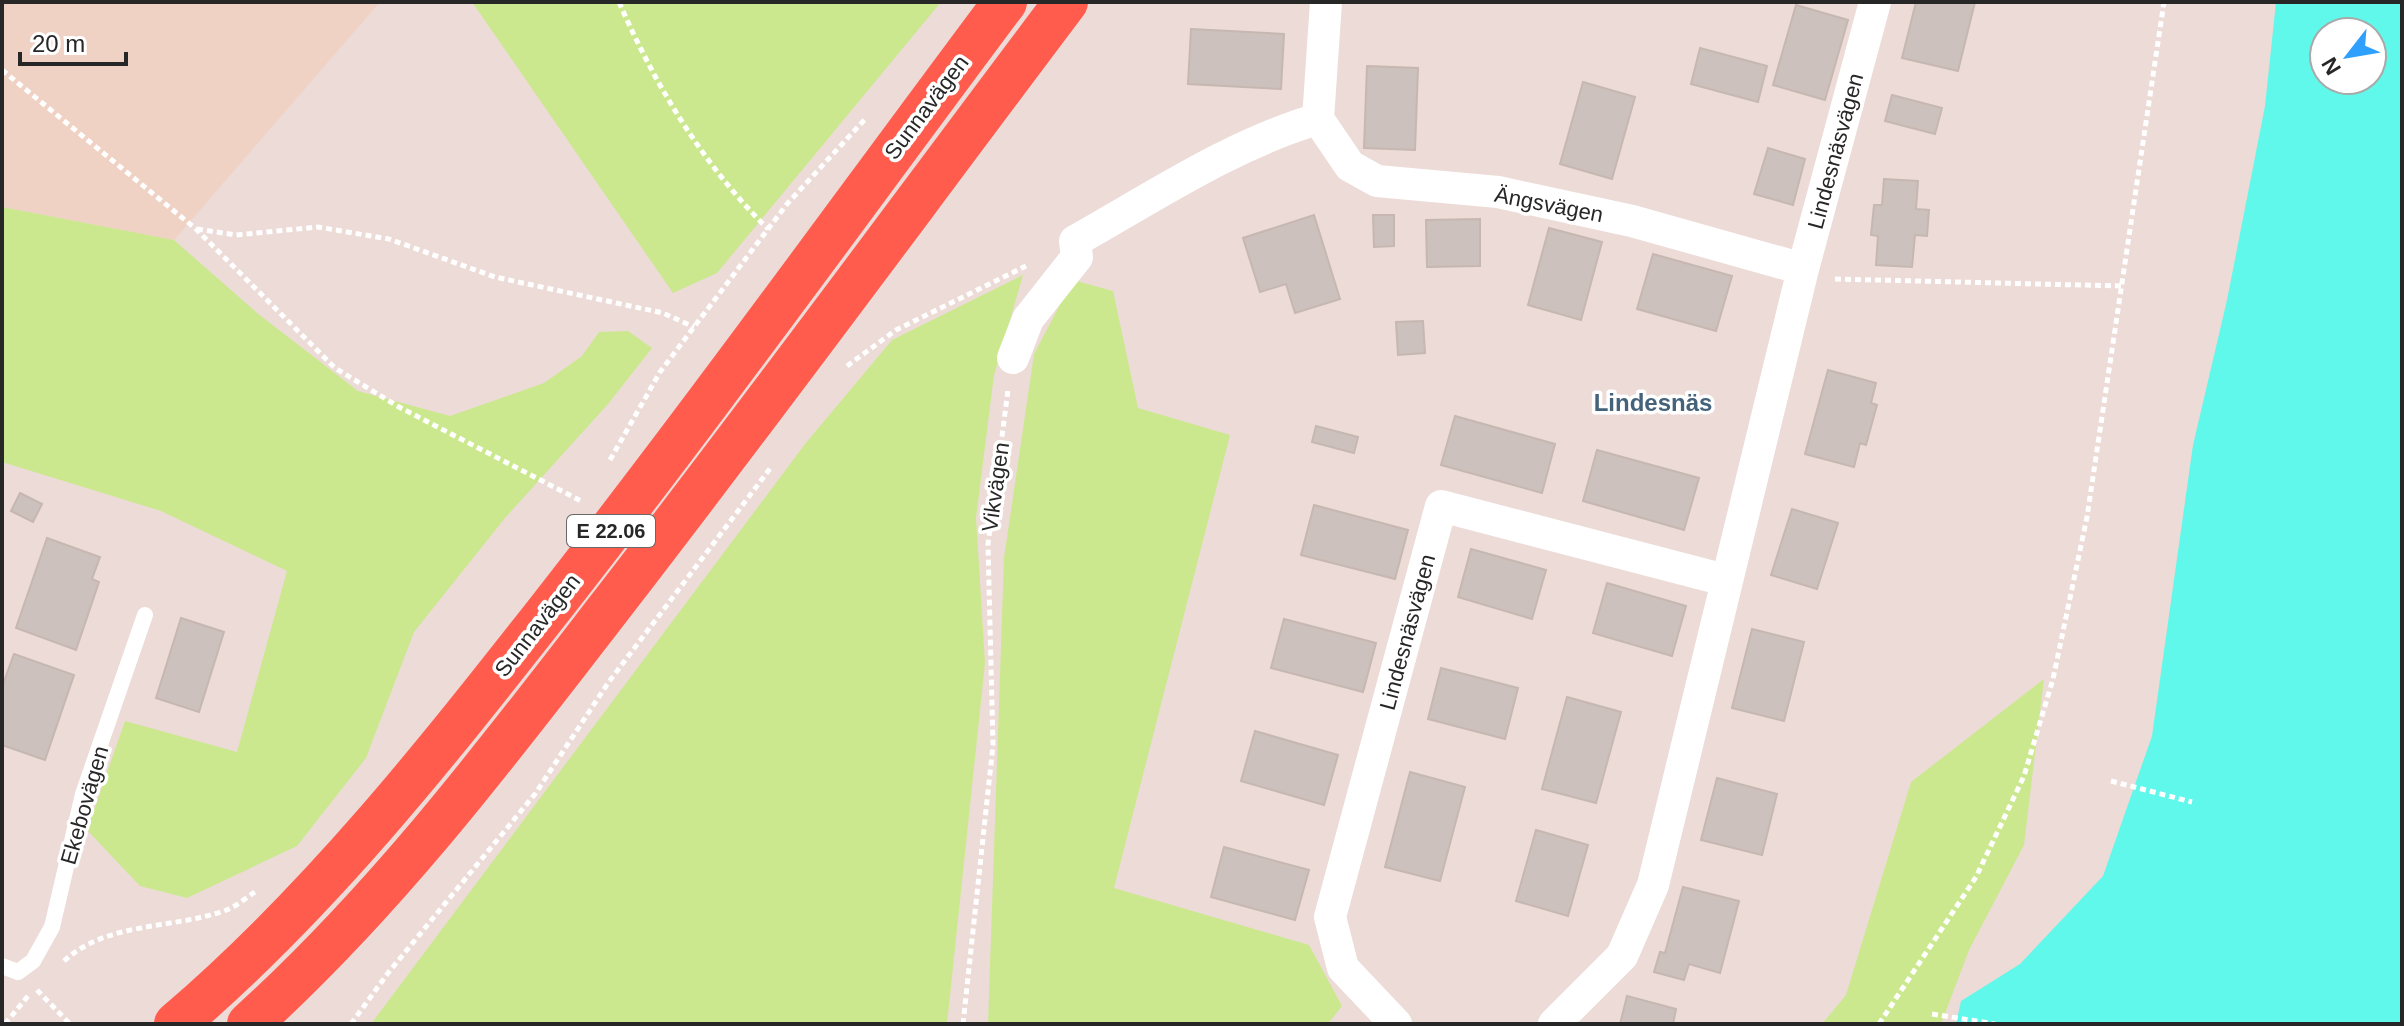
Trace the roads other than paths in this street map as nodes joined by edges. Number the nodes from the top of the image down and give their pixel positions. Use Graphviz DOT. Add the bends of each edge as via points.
graph roads {
  1 [pos="1005,2"];
  2 [pos="1066,2"];
  3 [pos="1326,2"];
  4 [pos="1875,2"];
  5 [pos="1318,119"];
  6 [pos="1803,269"];
  7 [pos="1013,358"];
  8 [pos="1725,580"];
  9 [pos="145,615"];
  10 [pos="2,966"];
  11 [pos="176,1024"];
  12 [pos="249,1024"];
  13 [pos="1396,1024"];
  14 [pos="1554,1024"];
  1 -- 11 [label="highway, Sunnavägen / E 22.06" via="609,533 435,756 342,864"];
  2 -- 12 [label="highway, E 22.06" via="472,785 323,953"];
  3 -- 5 [label="street"];
  4 -- 6 [label="street, Lindesnäsvägen"];
  5 -- 6 [label="street, Ängsvägen" via="1350,166 1377,181 1498,192 1632,221"];
  5 -- 7 [label="street" via="1210,166 1075,241 1077,257 1028,319"];
  6 -- 8 [label="street, Lindesnäsvägen"];
  8 -- 13 [label="street, Lindesnäsvägen" via="1441,506 1330,917 1343,968"];
  8 -- 14 [label="street, Lindesnäsvägen" via="1653,885 1622,956"];
  9 -- 10 [label="lane, Ekebovägen" via="83,794 52,927 33,961 18,972"];
}
